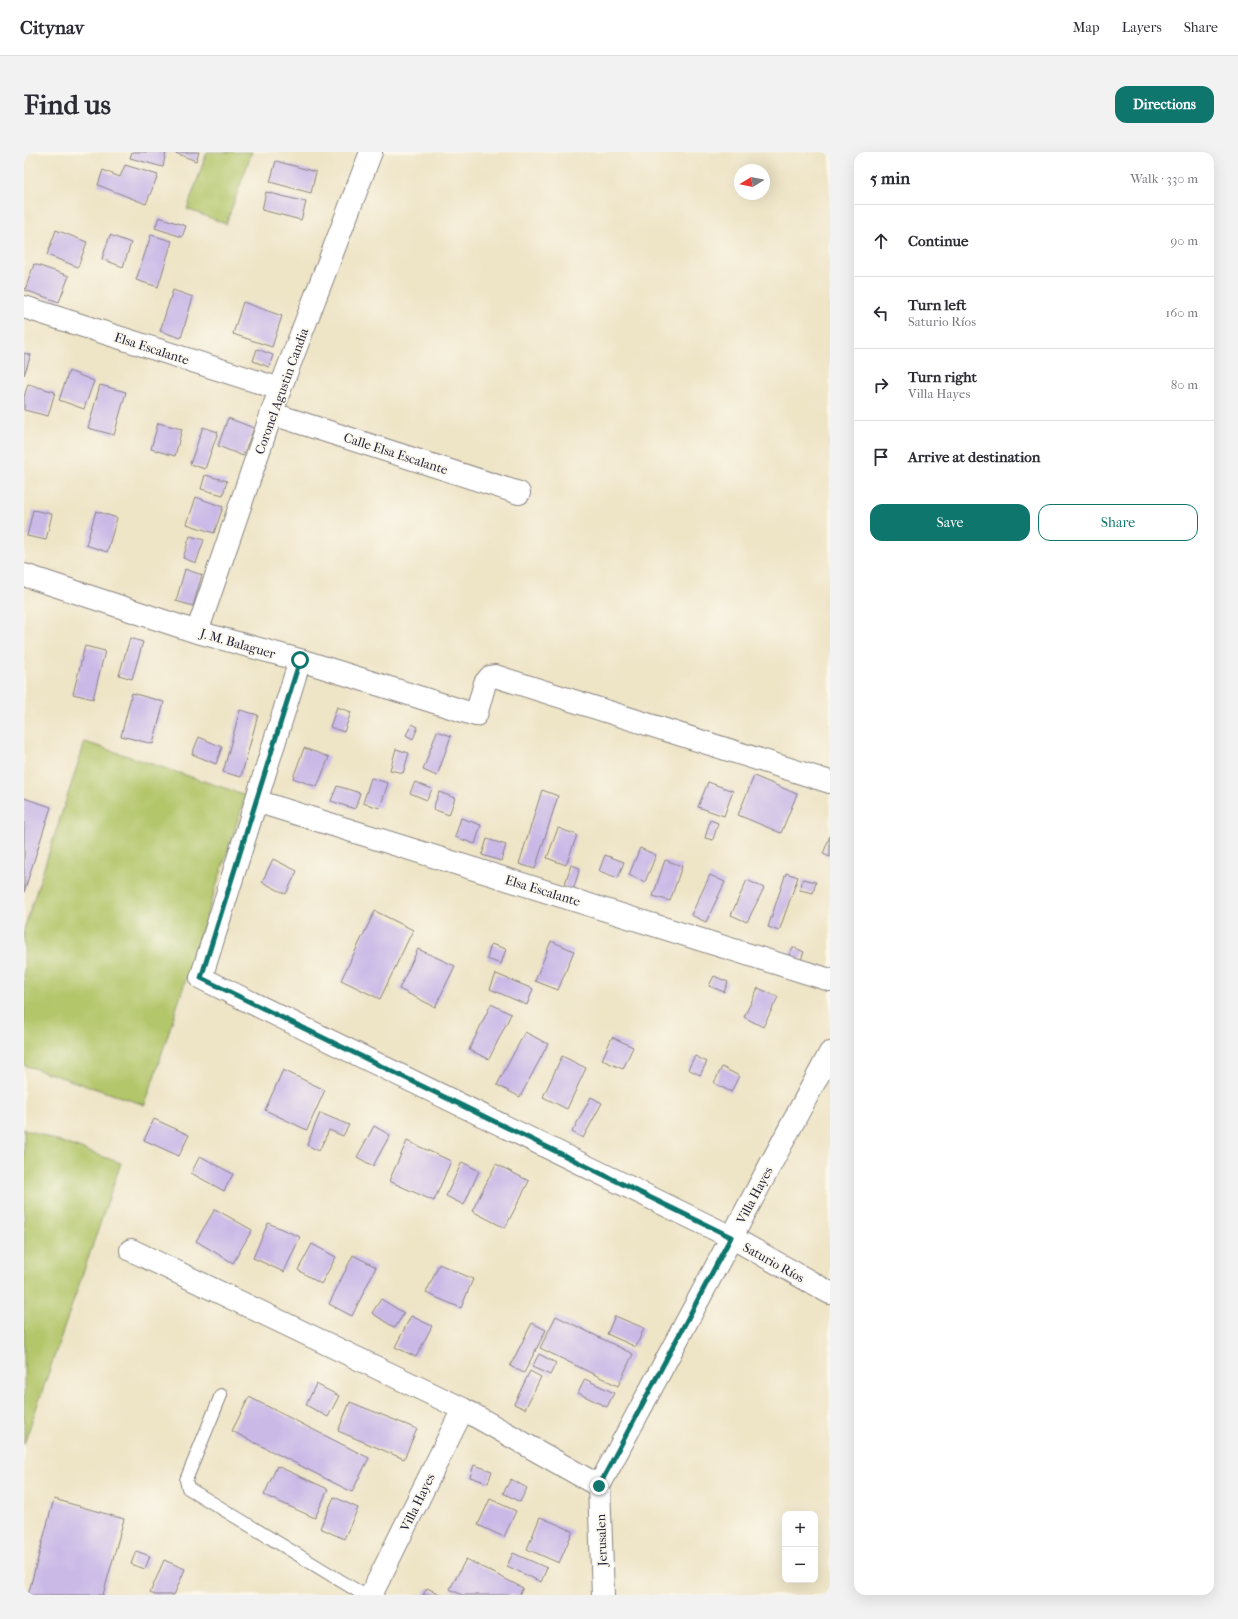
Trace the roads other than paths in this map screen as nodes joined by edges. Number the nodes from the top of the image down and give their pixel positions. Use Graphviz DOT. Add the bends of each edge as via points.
graph roads {
  1 [pos="371,152"];
  2 [pos="24,307"];
  3 [pos="280,389"];
  4 [pos="273,414"];
  5 [pos="519,493"];
  6 [pos="24,575"];
  7 [pos="196,632"];
  8 [pos="300,660"];
  9 [pos="830,782"];
  10 [pos="256,801"];
  11 [pos="830,980"];
  12 [pos="830,1053"];
  13 [pos="731,1237"];
  14 [pos="132,1250"];
  15 [pos="830,1293"];
  16 [pos="221,1395"];
  17 [pos="463,1409"];
  18 [pos="599,1486"];
  19 [pos="364,1595"];
  20 [pos="371,1595"];
  21 [pos="604,1595"];
  1 -- 3 [label="street, Coronel Agustin Candia"];
  2 -- 3 [label="street, Elsa Escalante"];
  3 -- 4 [label="street, Coronel Agustin Candia"];
  4 -- 5 [label="street, Calle Elsa Escalante"];
  4 -- 7 [label="street, Coronel Agustin Candia"];
  6 -- 7 [label="street, J. M. Balaguer"];
  7 -- 8 [label="street, J. M. Balaguer"];
  8 -- 9 [label="street, J. M. Balaguer" via="476,715 485,683 490,677 495,676"];
  8 -- 10 [label="street"];
  10 -- 11 [label="street, Elsa Escalante"];
  10 -- 13 [label="street, Saturio Ríos" via="201,978"];
  12 -- 13 [label="street, Villa Hayes"];
  13 -- 15 [label="street, Saturio Ríos"];
  13 -- 18 [label="street, Villa Hayes"];
  14 -- 17 [label="street"];
  16 -- 19 [label="lane" via="186,1480 188,1488"];
  17 -- 18 [label="street"];
  17 -- 20 [label="street, Villa Hayes"];
  18 -- 21 [label="street, Jerusalen"];
}
